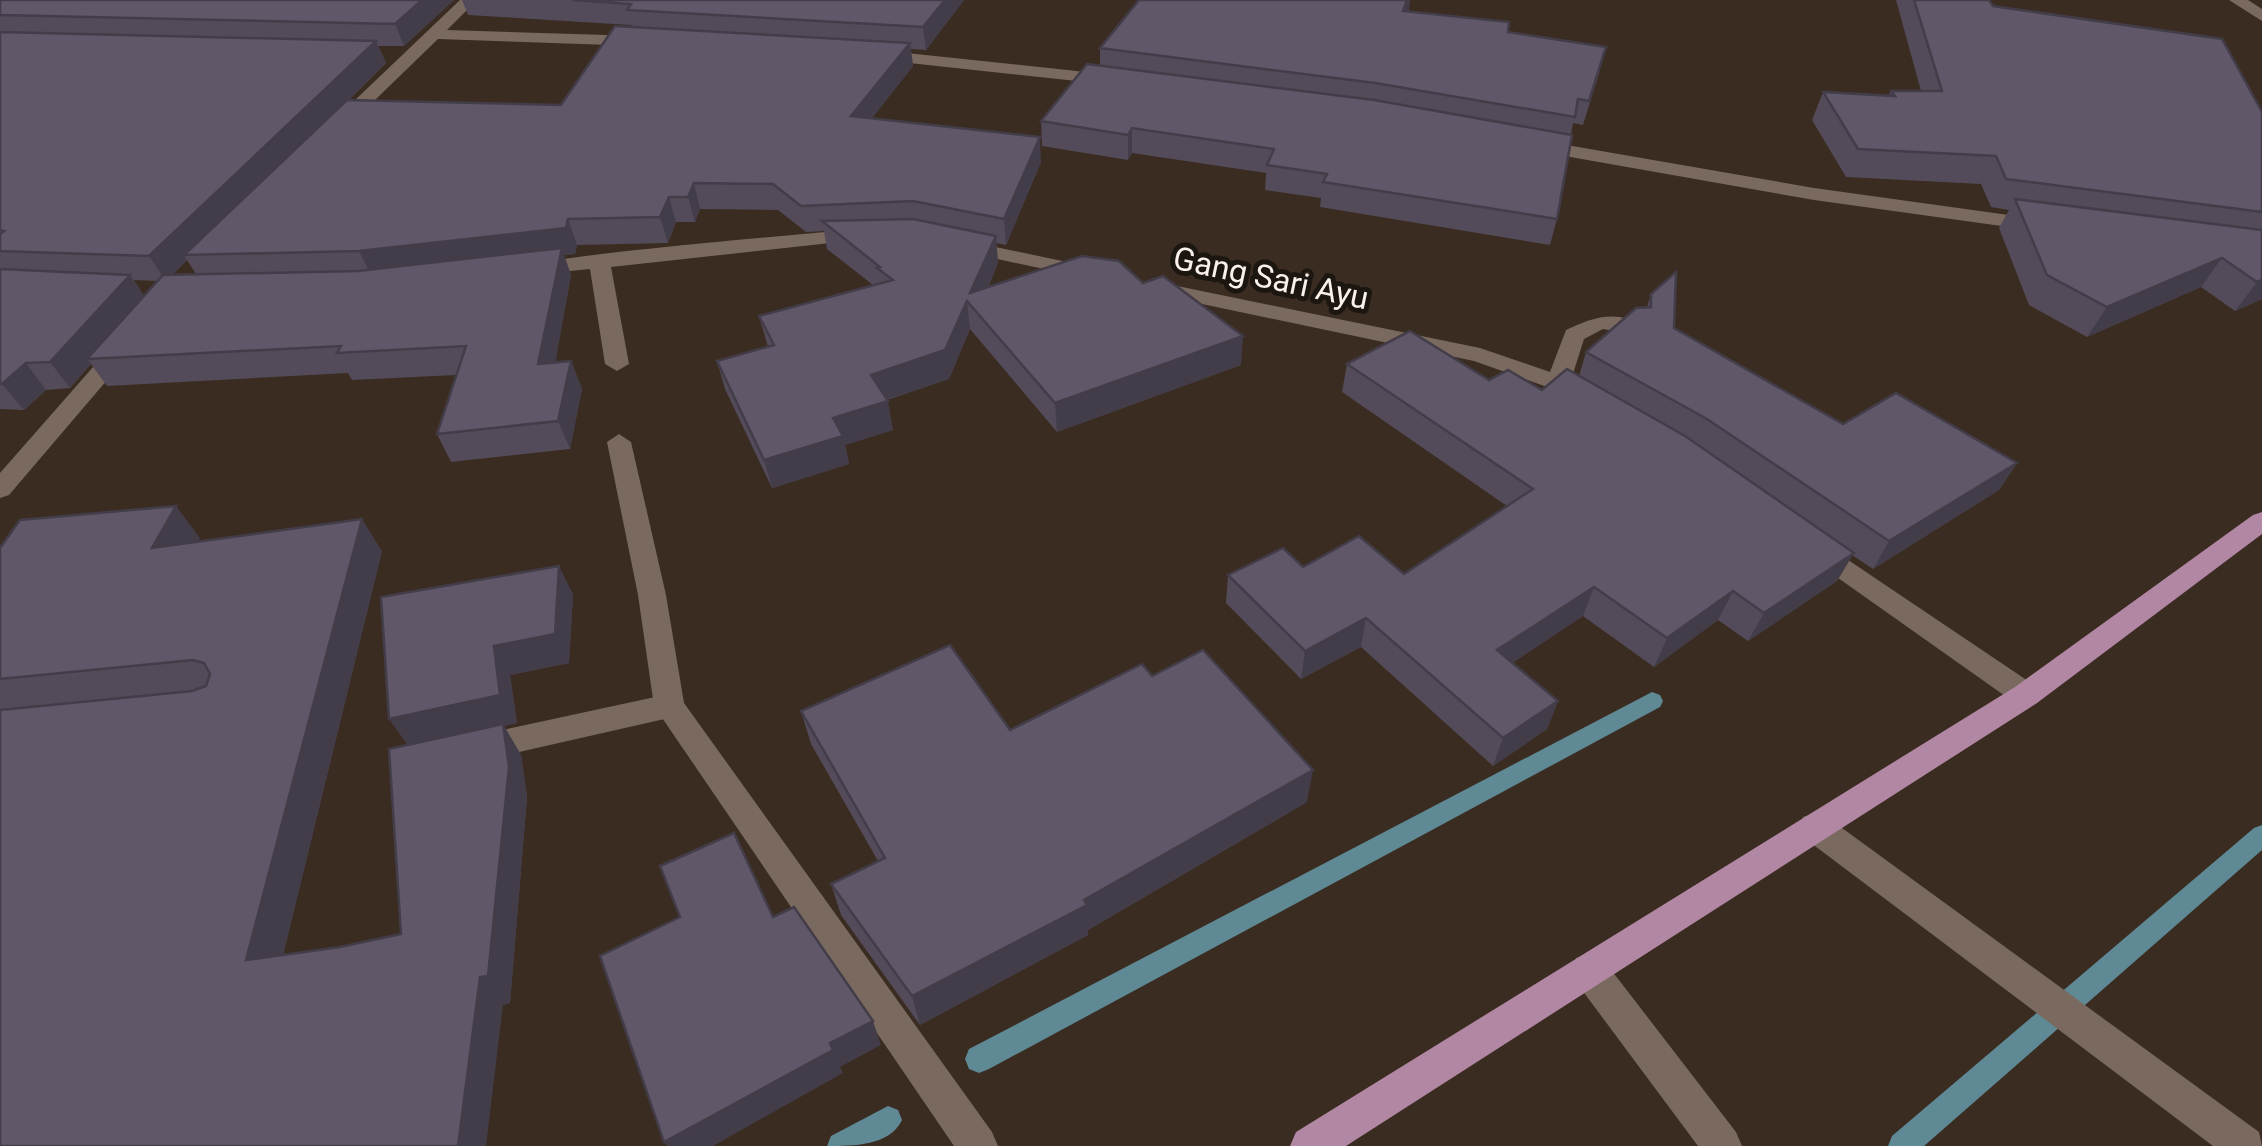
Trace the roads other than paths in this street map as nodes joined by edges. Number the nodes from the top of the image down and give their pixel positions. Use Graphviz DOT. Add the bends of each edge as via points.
graph roads {
  1 [pos="468,0"];
  2 [pos="2238,0"];
  3 [pos="2262,16"];
  4 [pos="431,34"];
  5 [pos="650,42"];
  6 [pos="861,54"];
  7 [pos="1133,82"];
  8 [pos="325,139"];
  9 [pos="1506,140"];
  10 [pos="2056,228"];
  11 [pos="878,235"];
  12 [pos="936,240"];
  13 [pos="599,260"];
  14 [pos="501,273"];
  15 [pos="144,324"];
  16 [pos="1630,326"];
  17 [pos="617,364"];
  18 [pos="1558,383"];
  19 [pos="1606,410"];
  20 [pos="619,442"];
  21 [pos="0,489"];
  22 [pos="2262,521"];
  23 [pos="1798,536"];
  24 [pos="2026,696"];
  25 [pos="669,706"];
  26 [pos="450,754"];
  27 [pos="1816,828"];
  28 [pos="1589,970"];
  29 [pos="978,1146"];
  30 [pos="1310,1146"];
  31 [pos="1722,1146"];
  32 [pos="2244,1146"];
  1 -- 4 [label="street"];
  2 -- 3 [label="street"];
  4 -- 5 [label="street"];
  4 -- 8 [label="street" via="400,55"];
  6 -- 7 [label="street"];
  9 -- 10 [label="street"];
  11 -- 13 [label="street"];
  12 -- 18 [label="street, Gang Sari Ayu" via="1480,355"];
  13 -- 14 [label="street"];
  13 -- 17 [label="street"];
  15 -- 21 [label="street"];
  16 -- 18 [label="street" via="1600,322 1574,334"];
  18 -- 19 [label="street, Gang Sari Ayu"];
  20 -- 25 [label="street"];
  22 -- 24 [label="main road"];
  23 -- 24 [label="street"];
  24 -- 27 [label="main road"];
  25 -- 26 [label="street"];
  25 -- 29 [label="street"];
  27 -- 28 [label="main road"];
  27 -- 32 [label="street"];
  28 -- 30 [label="main road"];
  28 -- 31 [label="street"];
}
